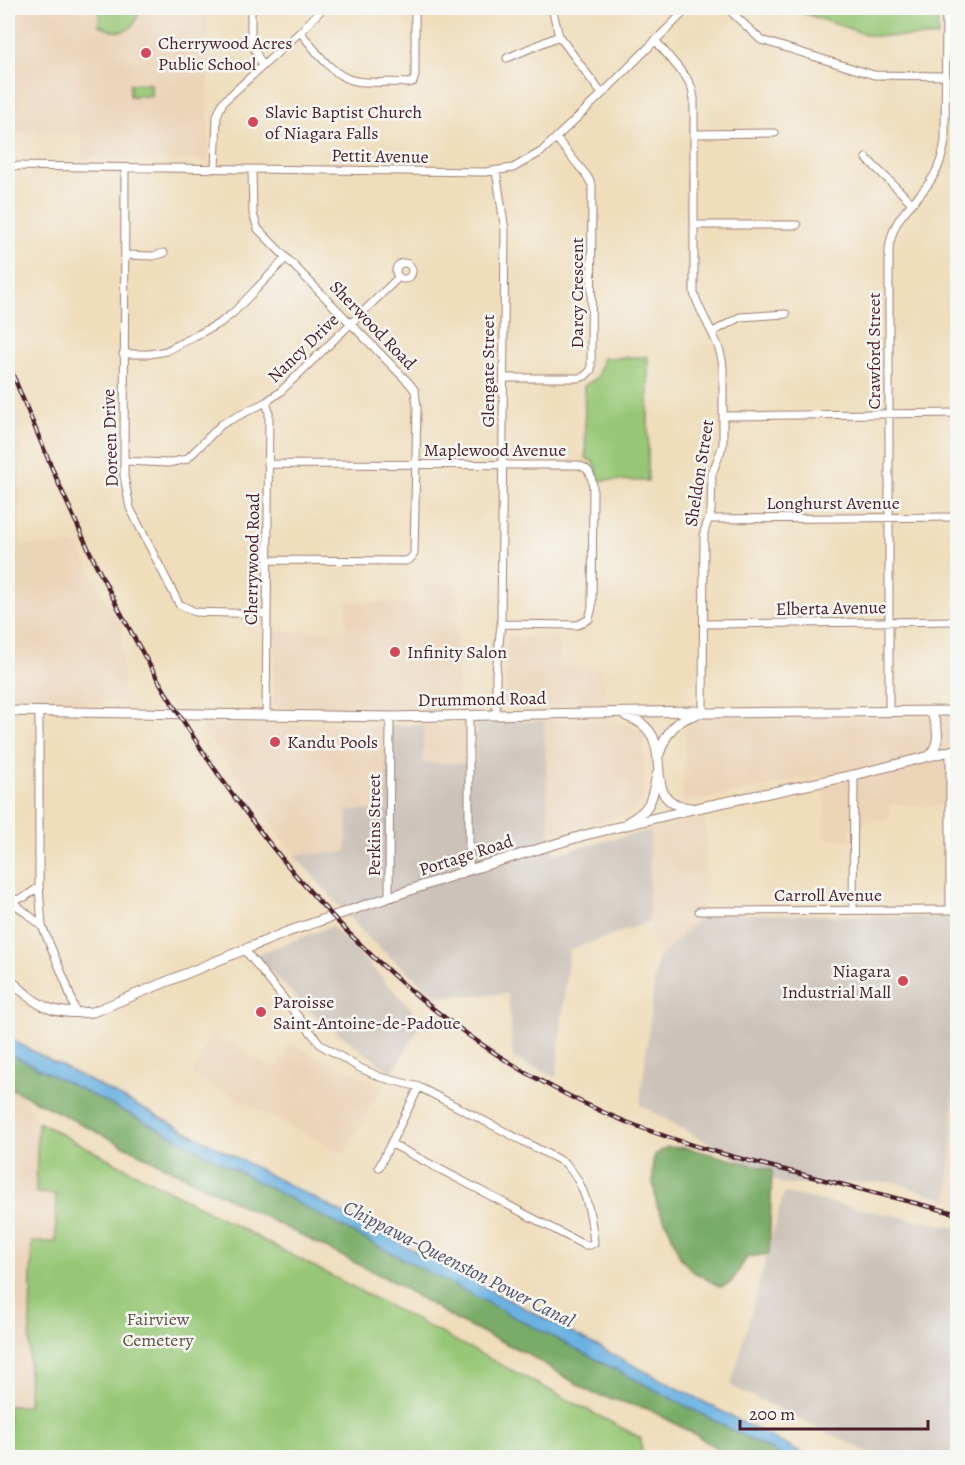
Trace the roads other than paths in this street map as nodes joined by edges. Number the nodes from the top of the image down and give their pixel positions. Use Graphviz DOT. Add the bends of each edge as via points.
graph roads {
  1 [pos="251,8"];
  2 [pos="323,8"];
  3 [pos="415,8"];
  4 [pos="552,8"];
  5 [pos="688,8"];
  6 [pos="727,8"];
  7 [pos="946,8"];
  8 [pos="300,32"];
  9 [pos="559,36"];
  10 [pos="655,40"];
  11 [pos="507,58"];
  12 [pos="262,66"];
  13 [pos="946,76"];
  14 [pos="602,94"];
  15 [pos="775,133"];
  16 [pos="695,134"];
  17 [pos="556,138"];
  18 [pos="866,158"];
  19 [pos="8,166"];
  20 [pos="125,169"];
  21 [pos="215,169"];
  22 [pos="252,170"];
  23 [pos="496,171"];
  24 [pos="912,203"];
  25 [pos="694,225"];
  26 [pos="797,225"];
  27 [pos="164,253"];
  28 [pos="125,255"];
  29 [pos="286,258"];
  30 [pos="399,277"];
  31 [pos="786,314"];
  32 [pos="350,323"];
  33 [pos="713,332"];
  34 [pos="123,354"];
  35 [pos="504,378"];
  36 [pos="266,402"];
  37 [pos="957,413"];
  38 [pos="890,414"];
  39 [pos="724,416"];
  40 [pos="124,461"];
  41 [pos="268,465"];
  42 [pos="416,465"];
  43 [pos="503,466"];
  44 [pos="957,517"];
  45 [pos="889,518"];
  46 [pos="709,519"];
  47 [pos="267,560"];
  48 [pos="267,614"];
  49 [pos="957,621"];
  50 [pos="889,623"];
  51 [pos="501,624"];
  52 [pos="704,624"];
  53 [pos="8,711"];
  54 [pos="39,711"];
  55 [pos="930,711"];
  56 [pos="957,711"];
  57 [pos="889,712"];
  58 [pos="619,713"];
  59 [pos="703,713"];
  60 [pos="469,715"];
  61 [pos="496,715"];
  62 [pos="266,716"];
  63 [pos="390,717"];
  64 [pos="954,750"];
  65 [pos="658,756"];
  66 [pos="930,756"];
  67 [pos="657,773"];
  68 [pos="854,775"];
  69 [pos="697,808"];
  70 [pos="606,830"];
  71 [pos="469,870"];
  72 [pos="39,886"];
  73 [pos="389,897"];
  74 [pos="9,900"];
  75 [pos="853,910"];
  76 [pos="954,910"];
  77 [pos="699,911"];
  78 [pos="42,926"];
  79 [pos="244,949"];
  80 [pos="8,978"];
  81 [pos="76,1013"];
  82 [pos="419,1087"];
  83 [pos="392,1144"];
  84 [pos="379,1167"];
  1 -- 12 [label="street" via="251,41"];
  2 -- 8 [label="street"];
  3 -- 8 [label="street" via="415,76 408,83 363,82 345,77"];
  4 -- 9 [label="street"];
  5 -- 10 [label="street, Pettit Avenue"];
  6 -- 13 [label="street" via="761,40 874,75"];
  7 -- 13 [label="street, Crawford Street"];
  8 -- 12 [label="street"];
  9 -- 11 [label="street"];
  9 -- 14 [label="street"];
  10 -- 14 [label="street, Pettit Avenue"];
  10 -- 16 [label="street, Sheldon Street" via="692,88"];
  12 -- 21 [label="street" via="219,109"];
  13 -- 24 [label="street, Crawford Street" via="942,158 933,178"];
  14 -- 17 [label="street, Pettit Avenue"];
  15 -- 16 [label="street"];
  16 -- 25 [label="street, Sheldon Street"];
  17 -- 23 [label="street, Pettit Avenue" via="525,162"];
  17 -- 35 [label="street, Darcy Crescent" via="592,185 591,370 579,378"];
  18 -- 24 [label="street"];
  19 -- 20 [label="street, Pettit Avenue"];
  20 -- 21 [label="street, Pettit Avenue"];
  20 -- 28 [label="street, Doreen Drive"];
  21 -- 22 [label="street, Pettit Avenue"];
  22 -- 23 [label="street, Pettit Avenue"];
  22 -- 29 [label="street, Sherwood Road" via="254,222"];
  23 -- 35 [label="street, Glengate Street" via="504,230"];
  24 -- 38 [label="street, Crawford Street" via="895,223 891,237"];
  25 -- 26 [label="street"];
  25 -- 33 [label="street, Sheldon Street" via="694,293"];
  27 -- 28 [label="street"];
  28 -- 34 [label="street, Doreen Drive"];
  29 -- 32 [label="street, Sherwood Road"];
  29 -- 34 [label="street" via="220,323 165,351"];
  30 -- 32 [label="street, Nancy Drive"];
  31 -- 33 [label="street" via="740,317"];
  32 -- 36 [label="street, Nancy Drive"];
  32 -- 42 [label="street, Sherwood Road" via="415,391"];
  33 -- 39 [label="street, Sheldon Street" via="722,357"];
  34 -- 40 [label="street, Doreen Drive"];
  35 -- 43 [label="street, Glengate Street"];
  36 -- 40 [label="street, Nancy Drive" via="222,424 187,459 168,463"];
  36 -- 41 [label="street, Cherrywood Road"];
  37 -- 38 [label="street"];
  38 -- 39 [label="street"];
  38 -- 45 [label="street, Crawford Street"];
  39 -- 46 [label="street, Sheldon Street" via="723,445 712,474"];
  40 -- 48 [label="street, Doreen Drive" via="130,508 179,604 195,612"];
  41 -- 42 [label="street, Maplewood Avenue"];
  41 -- 47 [label="street, Cherrywood Road"];
  42 -- 43 [label="street, Maplewood Avenue"];
  42 -- 47 [label="street, Sherwood Road" via="414,554 410,559"];
  43 -- 51 [label="street, Glengate Street"];
  43 -- 51 [label="street, Maplewood Avenue" via="578,465 591,471 592,607 589,619 578,624"];
  44 -- 45 [label="street, Longhurst Avenue"];
  45 -- 46 [label="street, Longhurst Avenue"];
  45 -- 50 [label="street, Crawford Street"];
  46 -- 52 [label="street, Sheldon Street" via="704,532"];
  47 -- 48 [label="street, Cherrywood Road"];
  48 -- 62 [label="street, Cherrywood Road"];
  49 -- 50 [label="street, Elberta Avenue"];
  50 -- 52 [label="street, Elberta Avenue"];
  50 -- 57 [label="street, Crawford Street"];
  51 -- 61 [label="street, Glengate Street"];
  52 -- 59 [label="street, Sheldon Street"];
  53 -- 54 [label="main road, Drummond Road"];
  54 -- 62 [label="main road, Drummond Road"];
  54 -- 72 [label="street"];
  55 -- 56 [label="main road, Drummond Road"];
  55 -- 57 [label="main road, Drummond Road"];
  55 -- 66 [label="main road" via="938,735"];
  57 -- 59 [label="main road, Drummond Road"];
  58 -- 59 [label="main road, Drummond Road"];
  58 -- 61 [label="main road, Drummond Road"];
  58 -- 65 [label="main road" via="648,728 657,744"];
  59 -- 65 [label="main road" via="686,717 673,726"];
  60 -- 61 [label="main road, Drummond Road"];
  60 -- 63 [label="main road, Drummond Road"];
  60 -- 71 [label="street"];
  62 -- 63 [label="main road, Drummond Road"];
  63 -- 73 [label="street, Perkins Street"];
  64 -- 66 [label="main road, Portage Road"];
  64 -- 76 [label="street"];
  65 -- 67 [label="main road"];
  66 -- 68 [label="main road, Portage Road"];
  67 -- 69 [label="main road" via="671,801 678,807"];
  67 -- 70 [label="main road" via="648,807 641,815"];
  68 -- 69 [label="main road, Portage Road"];
  68 -- 75 [label="street"];
  69 -- 70 [label="main road, Portage Road"];
  70 -- 71 [label="main road, Portage Road"];
  71 -- 73 [label="main road, Portage Road"];
  72 -- 74 [label="street" via="25,897"];
  72 -- 78 [label="street"];
  73 -- 79 [label="main road, Portage Road"];
  74 -- 78 [label="street"];
  75 -- 76 [label="street, Carroll Avenue"];
  75 -- 77 [label="street, Carroll Avenue"];
  78 -- 81 [label="street"];
  79 -- 81 [label="main road, Portage Road" via="110,1006"];
  79 -- 82 [label="street" via="321,1045 380,1077"];
  80 -- 81 [label="main road, Portage Road" via="39,1005 55,1012"];
  82 -- 83 [label="street"];
  82 -- 83 [label="street" via="565,1162 585,1195 594,1243 584,1245"];
  83 -- 84 [label="street"];
}
